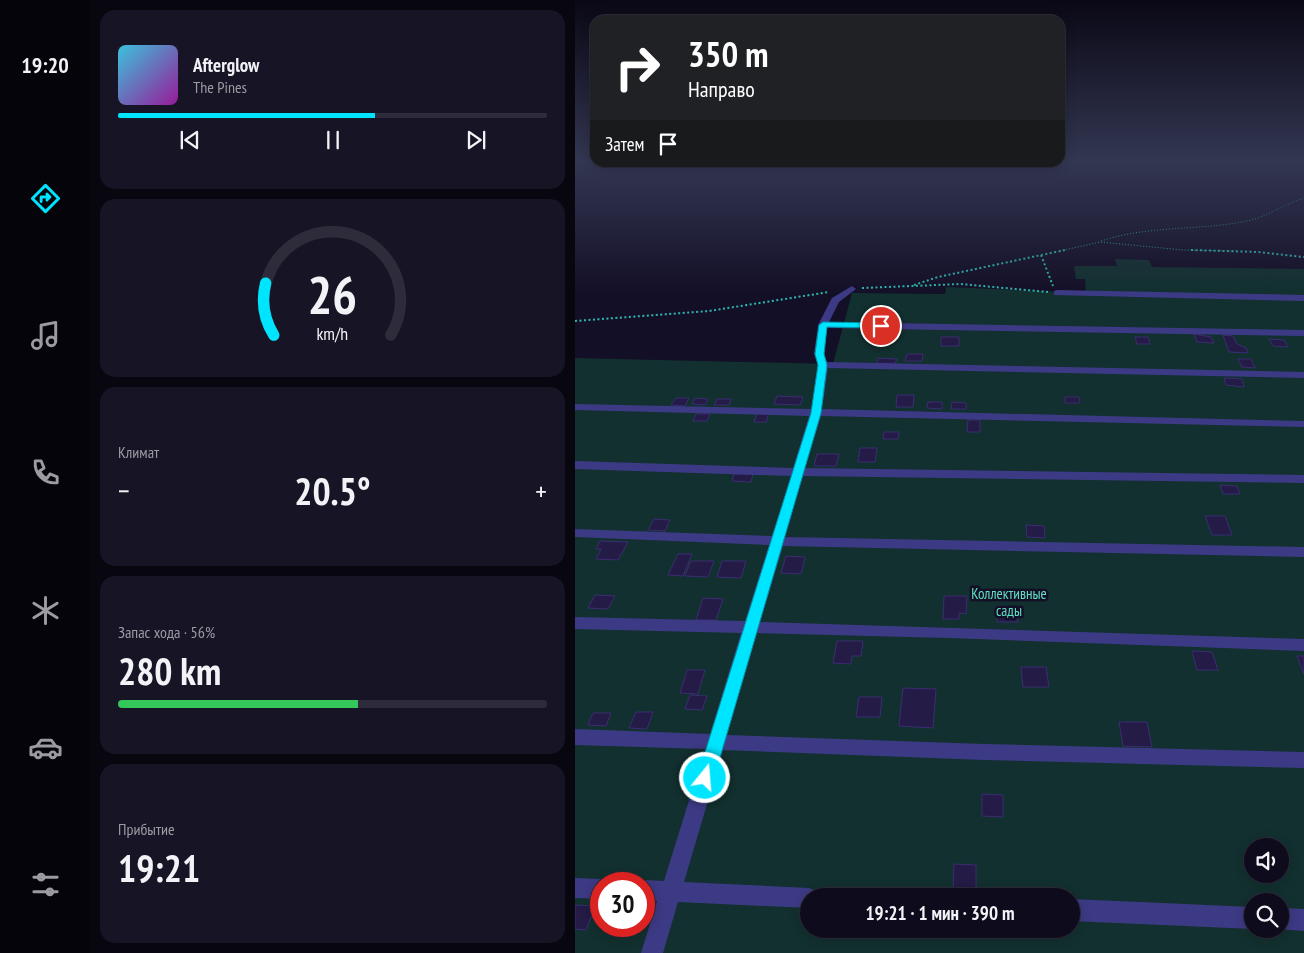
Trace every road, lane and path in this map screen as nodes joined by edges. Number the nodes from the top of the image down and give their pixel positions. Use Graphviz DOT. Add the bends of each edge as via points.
graph roads {
  1 [pos="1282,205"];
  2 [pos="1100,242"];
  3 [pos="1041,255"];
  4 [pos="1304,257"];
  5 [pos="909,286"];
  6 [pos="852,289"];
  7 [pos="1057,293"];
  8 [pos="1304,298"];
  9 [pos="575,321"];
  10 [pos="823,325"];
  11 [pos="1304,333"];
  12 [pos="823,365"];
  13 [pos="1304,375"];
  14 [pos="575,407"];
  15 [pos="816,413"];
  16 [pos="1304,424"];
  17 [pos="575,465"];
  18 [pos="797,472"];
  19 [pos="1304,479"];
  20 [pos="575,533"];
  21 [pos="776,541"];
  22 [pos="1304,552"];
  23 [pos="575,623"];
  24 [pos="751,629"];
  25 [pos="1304,645"];
  26 [pos="575,737"];
  27 [pos="717,741"];
  28 [pos="1304,760"];
  29 [pos="575,888"];
  30 [pos="590,889"];
  31 [pos="655,891"];
  32 [pos="670,892"];
  33 [pos="800,898"];
  34 [pos="1080,910"];
  35 [pos="1244,918"];
  36 [pos="1289,919"];
  37 [pos="1304,920"];
  38 [pos="652,953"];
  1 -- 2 [label="path" via="1255,219 1136,232"];
  2 -- 3 [label="path"];
  2 -- 4 [label="path"];
  3 -- 5 [label="path"];
  3 -- 7 [label="path"];
  5 -- 6 [label="path"];
  5 -- 7 [label="path" via="961,284"];
  6 -- 9 [label="path" via="709,311"];
  6 -- 10 [label="street" via="835,300"];
  7 -- 8 [label="street"];
  10 -- 11 [label="street"];
  10 -- 12 [label="street" via="819,354"];
  12 -- 13 [label="street"];
  12 -- 15 [label="street"];
  14 -- 15 [label="street"];
  15 -- 16 [label="street"];
  15 -- 18 [label="street"];
  17 -- 18 [label="street"];
  18 -- 19 [label="street"];
  18 -- 21 [label="street"];
  20 -- 21 [label="street"];
  21 -- 22 [label="street"];
  21 -- 24 [label="street"];
  23 -- 24 [label="street"];
  24 -- 25 [label="street" via="949,632"];
  24 -- 27 [label="street"];
  26 -- 27 [label="street"];
  27 -- 28 [label="street"];
  27 -- 32 [label="street"];
  29 -- 30 [label="street"];
  31 -- 32 [label="street"];
  32 -- 33 [label="street"];
  32 -- 38 [label="street"];
  34 -- 35 [label="street"];
  36 -- 37 [label="street"];
}
